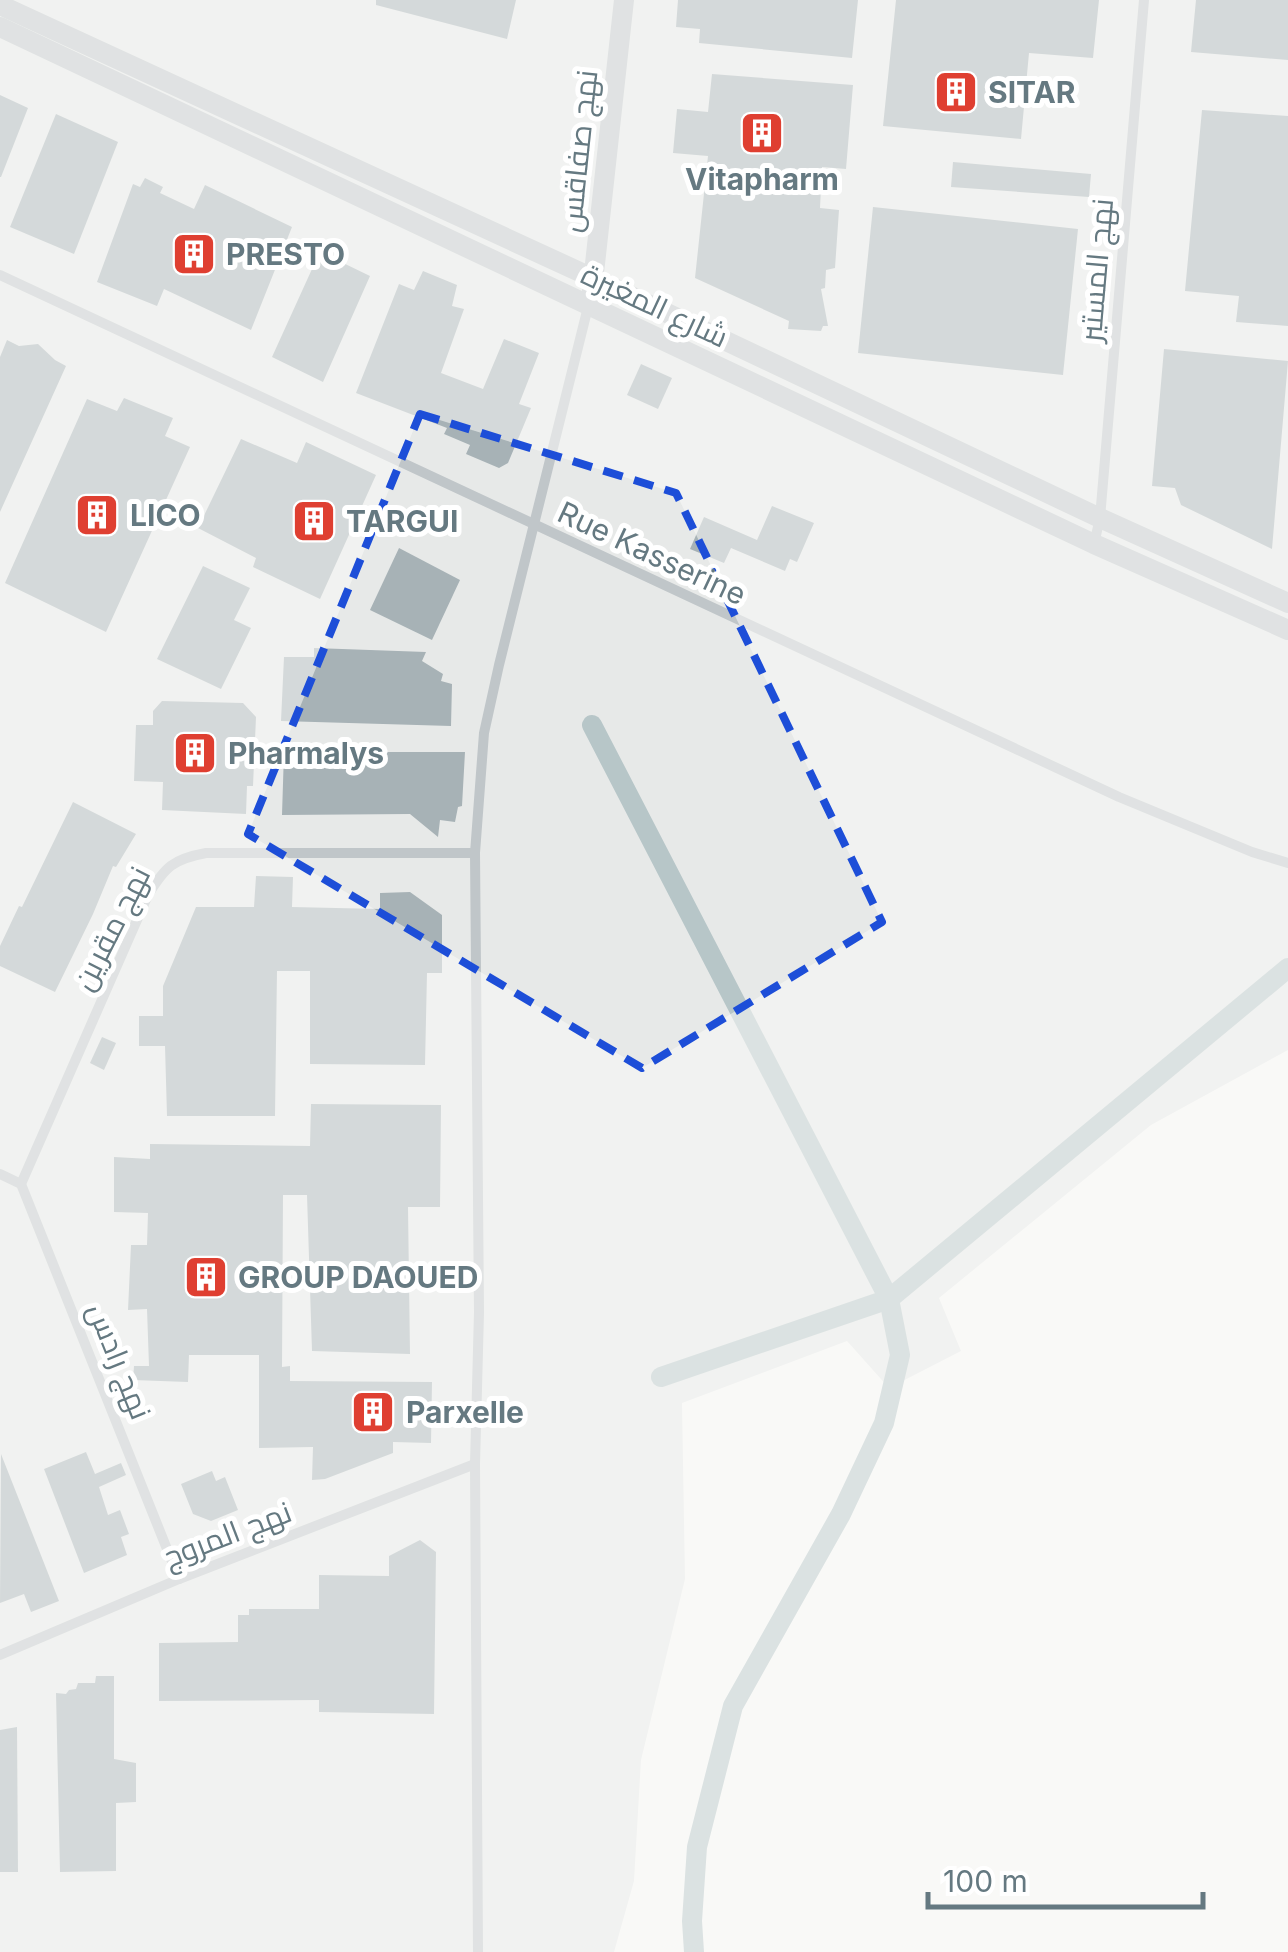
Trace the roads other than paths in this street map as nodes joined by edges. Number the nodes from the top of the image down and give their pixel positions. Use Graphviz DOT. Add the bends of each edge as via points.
graph roads {
  1 [pos="624,0"];
  2 [pos="1144,0"];
  3 [pos="0,5"];
  4 [pos="0,27"];
  5 [pos="0,275"];
  6 [pos="595,279"];
  7 [pos="588,307"];
  8 [pos="1100,518"];
  9 [pos="535,526"];
  10 [pos="1094,544"];
  11 [pos="1288,603"];
  12 [pos="1288,630"];
  13 [pos="475,853"];
  14 [pos="1288,864"];
  15 [pos="0,1174"];
  16 [pos="21,1184"];
  17 [pos="475,1464"];
  18 [pos="179,1579"];
  19 [pos="0,1656"];
  20 [pos="478,1952"];
  1 -- 6 [label="street, نهج صفاقس"];
  2 -- 8 [label="lane, نهج المستير"];
  3 -- 6 [label="street, شارع المغيرة"];
  4 -- 7 [label="street, شارع المغيرة"];
  5 -- 9 [label="lane, Rue Kasserine"];
  6 -- 7 [label="street, نهج صفاقس"];
  6 -- 8 [label="street, شارع المغيرة"];
  7 -- 9 [label="lane"];
  7 -- 10 [label="street, شارع المغيرة"];
  8 -- 10 [label="lane, نهج المستير"];
  8 -- 11 [label="street, شارع المغيرة"];
  9 -- 13 [label="lane" via="484,733"];
  9 -- 14 [label="lane, Rue Kasserine" via="1119,797"];
  10 -- 12 [label="street, شارع المغيرة"];
  13 -- 16 [label="lane, نهج مقرين" via="206,853 173,862 148,895"];
  13 -- 17 [label="lane"];
  15 -- 16 [label="lane"];
  16 -- 18 [label="lane, نهج رادس"];
  17 -- 18 [label="lane, نهج المروج"];
  17 -- 20 [label="lane"];
  18 -- 19 [label="lane, نهج المروج"];
}
